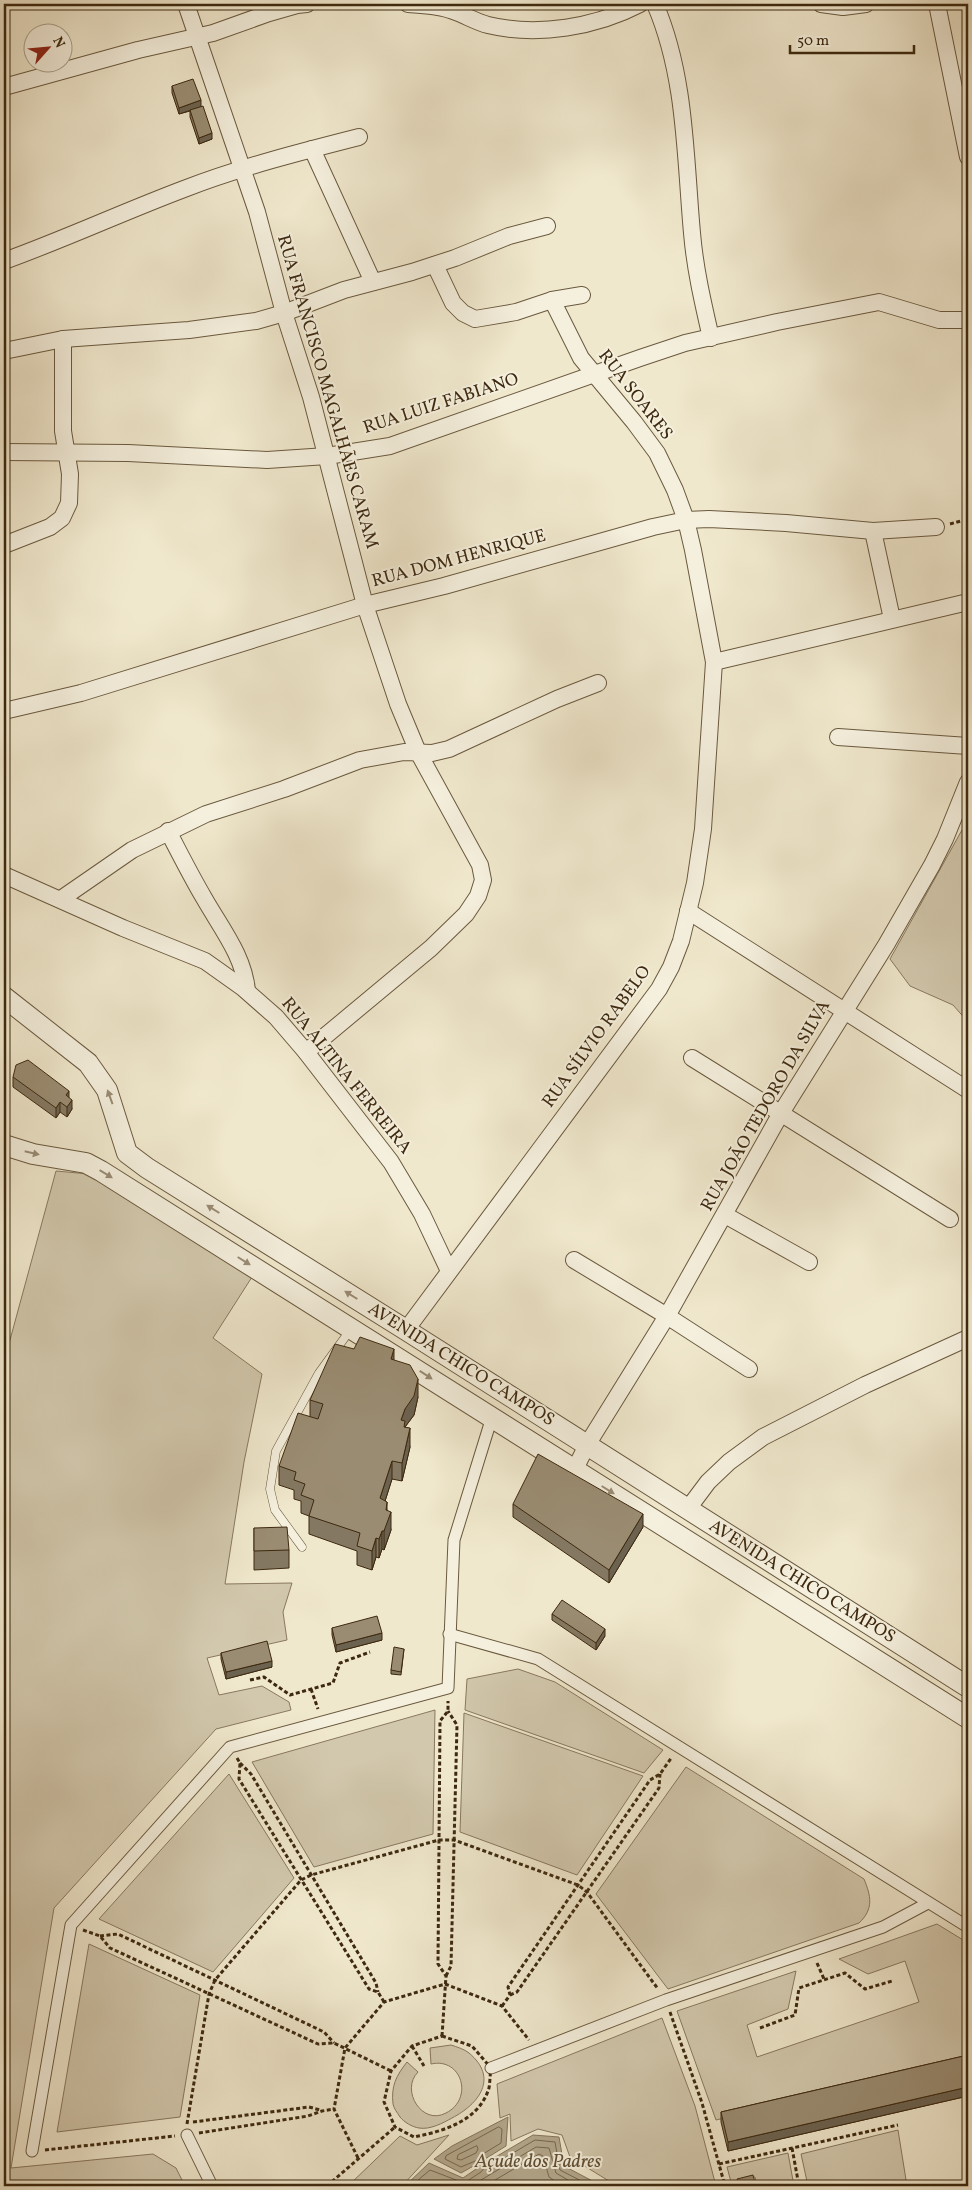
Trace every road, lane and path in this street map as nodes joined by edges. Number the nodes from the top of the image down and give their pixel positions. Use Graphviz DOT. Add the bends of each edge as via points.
graph roads {
  1 [pos="186,4"];
  2 [pos="307,4"];
  3 [pos="408,4"];
  4 [pos="640,4"];
  5 [pos="655,4"];
  6 [pos="821,4"];
  7 [pos="866,4"];
  8 [pos="936,4"];
  9 [pos="196,37"];
  10 [pos="4,86"];
  11 [pos="359,137"];
  12 [pos="312,148"];
  13 [pos="968,157"];
  14 [pos="241,169"];
  15 [pos="547,226"];
  16 [pos="4,261"];
  17 [pos="435,265"];
  18 [pos="373,282"];
  19 [pos="582,295"];
  20 [pos="552,300"];
  21 [pos="284,313"];
  22 [pos="968,320"];
  23 [pos="710,338"];
  24 [pos="63,339"];
  25 [pos="4,351"];
  26 [pos="592,373"];
  27 [pos="4,452"];
  28 [pos="66,452"];
  29 [pos="327,456"];
  30 [pos="686,520"];
  31 [pos="936,528"];
  32 [pos="872,531"];
  33 [pos="4,545"];
  34 [pos="968,602"];
  35 [pos="365,605"];
  36 [pos="892,619"];
  37 [pos="714,662"];
  38 [pos="598,683"];
  39 [pos="4,711"];
  40 [pos="838,737"];
  41 [pos="968,746"];
  42 [pos="418,752"];
  43 [pos="968,782"];
  44 [pos="168,831"];
  45 [pos="4,875"];
  46 [pos="61,899"];
  47 [pos="688,911"];
  48 [pos="247,991"];
  49 [pos="4,997"];
  50 [pos="845,1011"];
  51 [pos="306,1052"];
  52 [pos="692,1058"];
  53 [pos="968,1090"];
  54 [pos="781,1113"];
  55 [pos="4,1145"];
  56 [pos="725,1215"];
  57 [pos="950,1219"];
  58 [pos="288,1256"];
  59 [pos="574,1260"];
  60 [pos="809,1262"];
  61 [pos="449,1271"];
  62 [pos="273,1279"];
  63 [pos="667,1316"];
  64 [pos="352,1327"];
  65 [pos="406,1330"];
  66 [pos="968,1338"];
  67 [pos="749,1369"];
  68 [pos="492,1417"];
  69 [pos="587,1445"];
  70 [pos="575,1469"];
  71 [pos="687,1510"];
  72 [pos="302,1546"];
  73 [pos="450,1634"];
  74 [pos="370,1652"];
  75 [pos="928,1662"];
  76 [pos="250,1680"];
  77 [pos="915,1684"];
  78 [pos="968,1687"];
  79 [pos="448,1688"];
  80 [pos="312,1689"];
  81 [pos="448,1711"];
  82 [pos="968,1718"];
  83 [pos="322,1722"];
  84 [pos="680,1746"];
  85 [pos="230,1747"];
  86 [pos="240,1763"];
  87 [pos="660,1774"];
  88 [pos="439,1840"];
  89 [pos="454,1840"];
  90 [pos="312,1875"];
  91 [pos="301,1880"];
  92 [pos="578,1885"];
  93 [pos="587,1892"];
  94 [pos="928,1903"];
  95 [pos="71,1925"];
  96 [pos="968,1928"];
  97 [pos="100,1936"];
  98 [pos="446,1976"];
  99 [pos="215,1980"];
  100 [pos="892,1981"];
  101 [pos="445,1984"];
  102 [pos="378,1992"];
  103 [pos="209,1994"];
  104 [pos="510,1996"];
  105 [pos="666,2000"];
  106 [pos="384,2002"];
  107 [pos="502,2006"];
  108 [pos="760,2028"];
  109 [pos="442,2036"];
  110 [pos="334,2043"];
  111 [pos="412,2046"];
  112 [pos="345,2048"];
  113 [pos="538,2050"];
  114 [pos="424,2066"];
  115 [pos="491,2068"];
  116 [pos="391,2071"];
  117 [pos="322,2111"];
  118 [pos="898,2125"];
  119 [pos="395,2126"];
  120 [pos="187,2129"];
  121 [pos="792,2148"];
  122 [pos="32,2151"];
  123 [pos="358,2158"];
  124 [pos="720,2164"];
  125 [pos="212,2186"];
  126 [pos="327,2186"];
  127 [pos="725,2186"];
  128 [pos="799,2186"];
  1 -- 9 [label="street, RUA FRANCISCO MAGALHÃES CARAM"];
  2 -- 9 [label="street"];
  3 -- 4 [label="street" via="451,10 488,25 540,30 608,18"];
  5 -- 23 [label="street" via="671,47 682,111 698,283"];
  6 -- 7 [label="street" via="843,7"];
  8 -- 13 [label="street"];
  9 -- 10 [label="street"];
  9 -- 14 [label="street, RUA FRANCISCO MAGALHÃES CARAM"];
  11 -- 12 [label="street"];
  12 -- 14 [label="street"];
  12 -- 18 [label="street"];
  14 -- 16 [label="street"];
  14 -- 21 [label="street, RUA FRANCISCO MAGALHÃES CARAM" via="257,212"];
  15 -- 17 [label="street" via="509,236"];
  17 -- 18 [label="street"];
  17 -- 20 [label="street" via="453,303 475,319 516,312"];
  18 -- 21 [label="street"];
  19 -- 20 [label="street"];
  20 -- 26 [label="street, RUA SOARES"];
  21 -- 24 [label="street" via="256,321 189,330"];
  21 -- 29 [label="street, RUA FRANCISCO MAGALHÃES CARAM"];
  22 -- 23 [label="street, RUA LUIZ FABIANO" via="939,320 879,302"];
  23 -- 26 [label="street, RUA LUIZ FABIANO"];
  24 -- 25 [label="street"];
  24 -- 28 [label="street"];
  26 -- 29 [label="street, RUA LUIZ FABIANO" via="390,446"];
  26 -- 30 [label="street, RUA SOARES" via="657,453"];
  27 -- 28 [label="street, RUA LUIZ FABIANO"];
  28 -- 29 [label="street, RUA LUIZ FABIANO" via="267,460"];
  28 -- 33 [label="street" via="70,488 69,504 62,518 50,528"];
  29 -- 35 [label="street, RUA FRANCISCO MAGALHÃES CARAM"];
  30 -- 32 [label="street, RUA DOM HENRIQUE" via="786,523"];
  30 -- 35 [label="street, RUA DOM HENRIQUE"];
  30 -- 37 [label="street, RUA SOARES"];
  31 -- 32 [label="street, RUA DOM HENRIQUE"];
  32 -- 36 [label="street"];
  34 -- 36 [label="street"];
  35 -- 39 [label="street, RUA DOM HENRIQUE" via="81,693"];
  35 -- 42 [label="street, RUA FRANCISCO MAGALHÃES CARAM" via="398,704"];
  36 -- 37 [label="street"];
  37 -- 47 [label="street, RUA SÍLVIO RABELO" via="703,829"];
  38 -- 42 [label="street" via="449,749"];
  40 -- 41 [label="street"];
  42 -- 44 [label="street" via="360,760 206,814"];
  42 -- 51 [label="street, RUA FRANCISCO MAGALHÃES CARAM" via="480,865 483,880 478,896 466,914 431,948"];
  43 -- 50 [label="street, RUA JOÃO TEDORO DA SILVA" via="946,839"];
  44 -- 46 [label="street" via="132,850"];
  44 -- 48 [label="street" via="237,953"];
  45 -- 46 [label="street, RUA ALTINA FERREIRA"];
  46 -- 48 [label="street, RUA ALTINA FERREIRA" via="205,961"];
  47 -- 50 [label="street"];
  47 -- 61 [label="street, RUA SÍLVIO RABELO" via="674,958 660,989"];
  48 -- 51 [label="street, RUA ALTINA FERREIRA" via="276,1017"];
  58 -- 49 [label="street, AVENIDA CHICO CAMPOS, one-way" via="134,1159 128,1153 108,1090 99,1076 88,1063"];
  50 -- 53 [label="street"];
  50 -- 54 [label="street, RUA JOÃO TEDORO DA SILVA"];
  51 -- 61 [label="street, RUA ALTINA FERREIRA" via="372,1135 405,1183"];
  52 -- 54 [label="street"];
  54 -- 56 [label="street, RUA JOÃO TEDORO DA SILVA"];
  54 -- 57 [label="street"];
  55 -- 62 [label="street, AVENIDA CHICO CAMPOS, one-way" via="33,1154 86,1163"];
  56 -- 60 [label="street"];
  56 -- 63 [label="street, RUA JOÃO TEDORO DA SILVA"];
  58 -- 62 [label="street"];
  65 -- 58 [label="street, AVENIDA CHICO CAMPOS, one-way"];
  59 -- 63 [label="street"];
  61 -- 65 [label="street, RUA SÍLVIO RABELO"];
  62 -- 64 [label="street, AVENIDA CHICO CAMPOS"];
  63 -- 67 [label="street"];
  63 -- 69 [label="street, RUA JOÃO TEDORO DA SILVA"];
  64 -- 68 [label="street, AVENIDA CHICO CAMPOS, one-way"];
  64 -- 72 [label="lane" via="319,1373 276,1451 270,1489 275,1510"];
  65 -- 69 [label="street, AVENIDA CHICO CAMPOS"];
  66 -- 71 [label="street" via="763,1437 708,1482"];
  68 -- 70 [label="street, AVENIDA CHICO CAMPOS"];
  68 -- 73 [label="street" via="454,1540"];
  69 -- 70 [label="street, RUA JOÃO TEDORO DA SILVA"];
  69 -- 71 [label="street, AVENIDA CHICO CAMPOS"];
  70 -- 77 [label="street, AVENIDA CHICO CAMPOS, one-way"];
  71 -- 75 [label="street, AVENIDA CHICO CAMPOS"];
  73 -- 79 [label="street"];
  73 -- 84 [label="street" via="538,1659"];
  74 -- 80 [label="path" via="340,1663 333,1683"];
  75 -- 77 [label="street"];
  75 -- 78 [label="street, AVENIDA CHICO CAMPOS"];
  76 -- 80 [label="path" via="264,1677 290,1695"];
  77 -- 82 [label="street, AVENIDA CHICO CAMPOS"];
  79 -- 81 [label="path"];
  79 -- 83 [label="street"];
  80 -- 83 [label="path"];
  81 -- 88 [label="path" via="440,1721"];
  81 -- 89 [label="path" via="457,1725"];
  83 -- 85 [label="street"];
  84 -- 87 [label="path"];
  84 -- 94 [label="street"];
  85 -- 86 [label="path"];
  85 -- 95 [label="street"];
  86 -- 90 [label="path" via="252,1774"];
  86 -- 91 [label="path" via="239,1779"];
  87 -- 92 [label="path" via="650,1780"];
  87 -- 93 [label="path" via="659,1788"];
  88 -- 89 [label="path"];
  88 -- 90 [label="path"];
  88 -- 98 [label="path" via="438,1964"];
  89 -- 92 [label="path"];
  89 -- 98 [label="path" via="450,1966"];
  90 -- 91 [label="path"];
  90 -- 102 [label="path" via="376,1983"];
  91 -- 99 [label="path"];
  91 -- 102 [label="path" via="369,1989"];
  92 -- 93 [label="path"];
  92 -- 104 [label="path" via="508,1987"];
  93 -- 104 [label="path" via="517,1992"];
  93 -- 105 [label="path"];
  94 -- 96 [label="street"];
  94 -- 105 [label="street" via="883,1927"];
  95 -- 97 [label="path"];
  95 -- 122 [label="street"];
  97 -- 99 [label="path" via="118,1934"];
  97 -- 103 [label="path" via="110,1948"];
  98 -- 101 [label="path"];
  99 -- 103 [label="path"];
  99 -- 110 [label="path" via="324,2032"];
  100 -- 108 [label="path" via="865,1989 845,1973 824,1979 799,1988 795,2015"];
  101 -- 106 [label="path"];
  101 -- 107 [label="path"];
  101 -- 109 [label="path"];
  102 -- 106 [label="path"];
  103 -- 110 [label="path" via="318,2044"];
  103 -- 120 [label="path"];
  104 -- 107 [label="path"];
  105 -- 113 [label="street"];
  105 -- 124 [label="path"];
  106 -- 112 [label="path"];
  107 -- 113 [label="path"];
  109 -- 111 [label="path"];
  109 -- 115 [label="path" via="472,2046"];
  110 -- 112 [label="path"];
  111 -- 114 [label="path"];
  111 -- 116 [label="path"];
  112 -- 116 [label="path"];
  112 -- 123 [label="path" via="334,2109"];
  113 -- 115 [label="street"];
  115 -- 119 [label="path" via="488,2088 477,2111 443,2131 414,2137"];
  116 -- 119 [label="path" via="384,2102"];
  117 -- 120 [label="path" via="309,2107"];
  118 -- 121 [label="path"];
  119 -- 123 [label="path"];
  120 -- 125 [label="street"];
  121 -- 124 [label="path"];
  121 -- 128 [label="path"];
  123 -- 126 [label="path"];
  124 -- 127 [label="path"];
}
